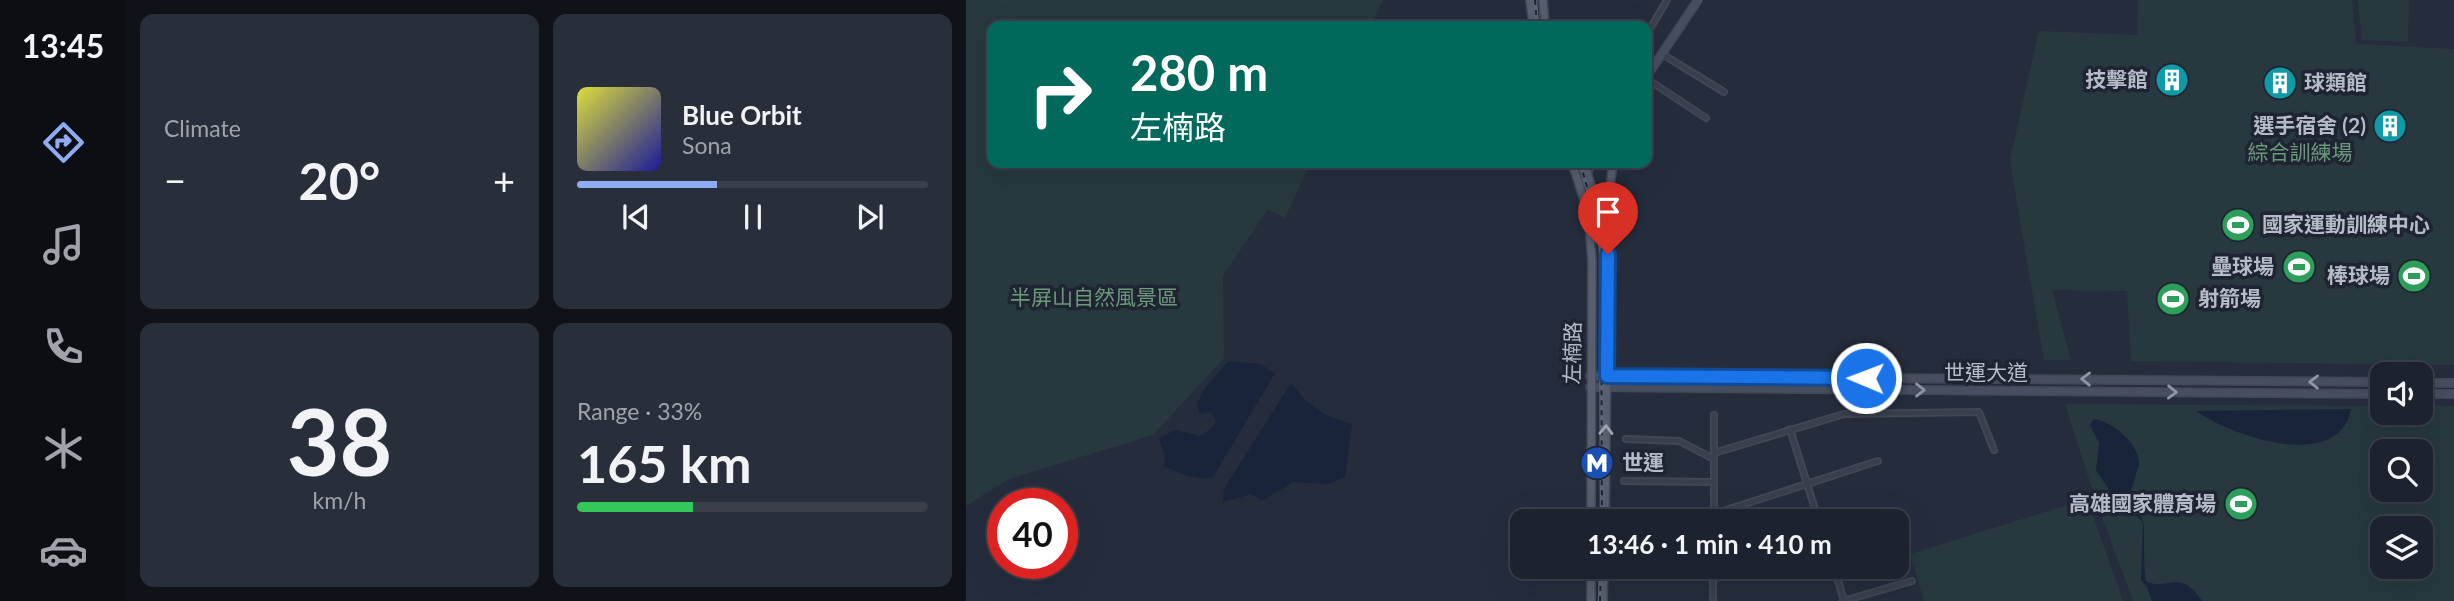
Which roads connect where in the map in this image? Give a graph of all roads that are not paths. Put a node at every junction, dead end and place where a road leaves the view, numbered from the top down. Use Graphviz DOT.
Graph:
graph roads {
  1 [pos="1530,0"];
  2 [pos="1543,0"];
  3 [pos="1667,0"];
  4 [pos="1699,0"];
  5 [pos="1532,21"];
  6 [pos="1545,21"];
  7 [pos="1652,26"];
  8 [pos="1662,54"];
  9 [pos="1652,69"];
  10 [pos="1652,80"];
  11 [pos="1724,92"];
  12 [pos="1706,118"];
  13 [pos="1574,168"];
  14 [pos="1586,168"];
  15 [pos="1589,168"];
  16 [pos="1612,168"];
  17 [pos="1587,171"];
  18 [pos="1580,187"];
  19 [pos="1605,229"];
  20 [pos="1590,376"];
  21 [pos="1607,376"];
  22 [pos="2370,382"];
  23 [pos="2433,383"];
  24 [pos="2454,383"];
  25 [pos="1590,387"];
  26 [pos="1607,387"];
  27 [pos="2370,394"];
  28 [pos="2433,394"];
  29 [pos="2454,394"];
  30 [pos="1714,415"];
  31 [pos="1790,429"];
  32 [pos="1626,439"];
  33 [pos="1994,450"];
  34 [pos="1714,456"];
  35 [pos="1878,461"];
  36 [pos="1624,481"];
  37 [pos="1714,482"];
  38 [pos="1808,486"];
  39 [pos="1591,509"];
  40 [pos="1605,509"];
  41 [pos="1714,509"];
  42 [pos="1731,509"];
  43 [pos="1815,509"];
  44 [pos="1591,579"];
  45 [pos="1604,579"];
  46 [pos="1713,579"];
  47 [pos="1838,579"];
  48 [pos="1912,581"];
  49 [pos="1591,601"];
  50 [pos="1603,601"];
  51 [pos="1713,601"];
  52 [pos="1844,601"];
  1 -- 5 [label="main road"];
  2 -- 6 [label="main road"];
  3 -- 7 [label="street"];
  4 -- 8 [label="street"];
  8 -- 9 [label="street"];
  8 -- 11 [label="street"];
  10 -- 12 [label="street"];
  13 -- 18 [label="main road, 左楠路"];
  14 -- 17 [label="main road"];
  15 -- 17 [label="street"];
  16 -- 19 [label="main road"];
  17 -- 18 [label="street"];
  17 -- 19 [label="main road"];
  18 -- 20 [label="main road, 左楠路"];
  19 -- 21 [label="main road, 左楠路"];
  20 -- 21 [label="street, 世運大道"];
  20 -- 25 [label="main road, 左楠路"];
  22 -- 21 [label="street, 世運大道, one-way"];
  21 -- 26 [label="main road, 左楠路"];
  23 -- 24 [label="street"];
  25 -- 26 [label="street, 世運大道"];
  25 -- 39 [label="main road, 左楠路"];
  26 -- 27 [label="street, 世運大道, one-way"];
  40 -- 26 [label="main road, 左楠路, one-way"];
  28 -- 29 [label="street"];
  30 -- 34 [label="street"];
  31 -- 33 [label="street"];
  31 -- 34 [label="street"];
  31 -- 38 [label="street"];
  32 -- 34 [label="street"];
  34 -- 37 [label="street"];
  35 -- 38 [label="street"];
  36 -- 37 [label="street"];
  37 -- 41 [label="street"];
  38 -- 42 [label="street"];
  38 -- 43 [label="street"];
  44 -- 49 [label="main road"];
  45 -- 50 [label="main road"];
  46 -- 51 [label="street"];
  47 -- 52 [label="street"];
  48 -- 52 [label="street"];
}
